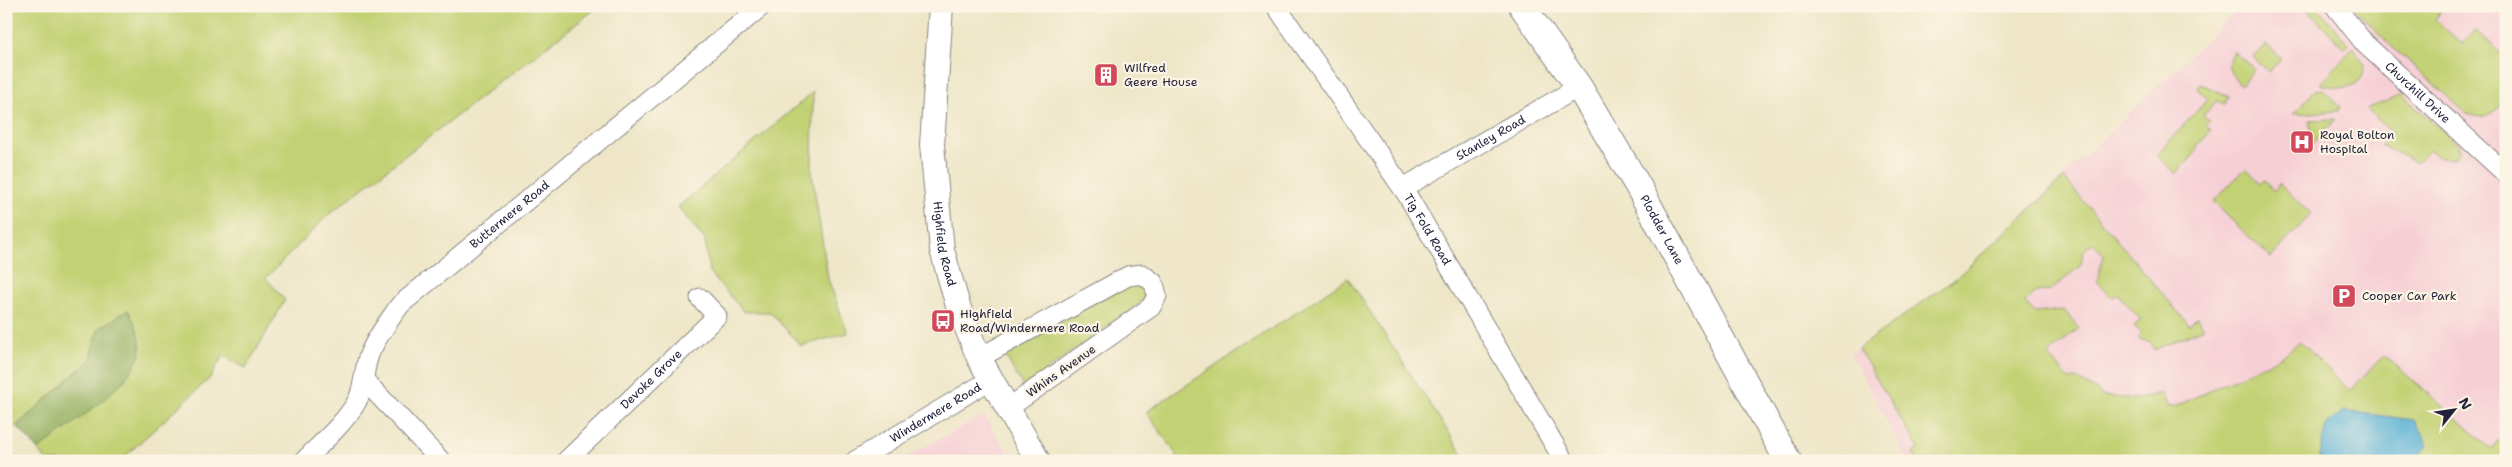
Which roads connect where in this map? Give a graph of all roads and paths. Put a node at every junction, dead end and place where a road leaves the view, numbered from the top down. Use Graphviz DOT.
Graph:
graph roads {
  1 [pos="762,6"];
  2 [pos="941,6"];
  3 [pos="1276,6"];
  4 [pos="1522,6"];
  5 [pos="2334,6"];
  6 [pos="1579,88"];
  7 [pos="2506,174"];
  8 [pos="1403,188"];
  9 [pos="700,298"];
  10 [pos="979,358"];
  11 [pos="990,380"];
  12 [pos="365,382"];
  13 [pos="1007,409"];
  14 [pos="304,461"];
  15 [pos="441,461"];
  16 [pos="566,461"];
  17 [pos="855,461"];
  18 [pos="1038,461"];
  19 [pos="1564,461"];
  20 [pos="1788,461"];
  1 -- 12 [label="street, Buttermere Road"];
  2 -- 10 [label="street, Highfield Road"];
  3 -- 8 [label="street, Tig Fold Road"];
  4 -- 6 [label="main road, Plodder Lane"];
  5 -- 7 [label="street, Churchill Drive"];
  6 -- 8 [label="street, Stanley Road"];
  6 -- 20 [label="main road, Plodder Lane"];
  8 -- 19 [label="street, Tig Fold Road"];
  9 -- 16 [label="street, Devoke Grove"];
  10 -- 11 [label="street, Highfield Road"];
  10 -- 13 [label="street, Whins Avenue"];
  11 -- 13 [label="street, Highfield Road"];
  11 -- 17 [label="street, Windermere Road"];
  12 -- 14 [label="street, Buttermere Road"];
  12 -- 15 [label="street"];
  13 -- 18 [label="street, Highfield Road"];
}
